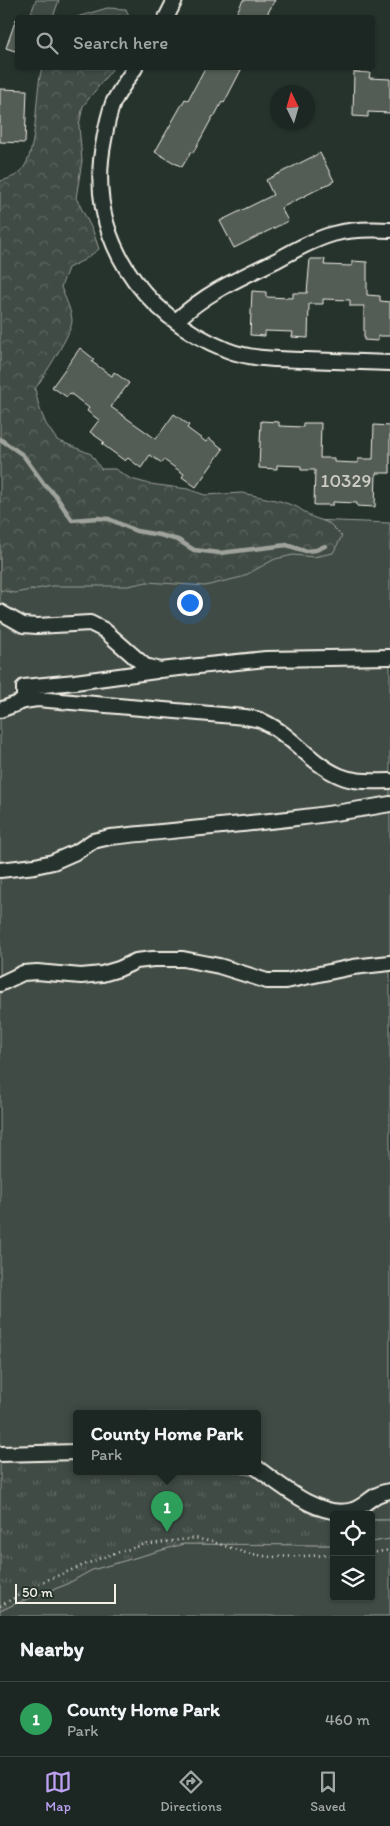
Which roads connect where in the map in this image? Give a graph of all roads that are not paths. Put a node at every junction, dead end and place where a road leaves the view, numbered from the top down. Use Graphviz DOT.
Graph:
graph roads {
  1 [pos="175,0"];
  2 [pos="168,15"];
  3 [pos="134,70"];
  4 [pos="390,230"];
  5 [pos="176,322"];
  6 [pos="390,363"];
  7 [pos="0,612"];
  8 [pos="390,657"];
  9 [pos="160,670"];
  10 [pos="24,701"];
  11 [pos="0,710"];
  12 [pos="390,782"];
  13 [pos="390,804"];
  14 [pos="0,870"];
  15 [pos="390,963"];
  16 [pos="0,984"];
  17 [pos="73,1452"];
  18 [pos="0,1454"];
  19 [pos="261,1471"];
  20 [pos="390,1491"];
  1 -- 2 [label="street"];
  3 -- 5 [label="street"];
  4 -- 5 [label="street"];
  5 -- 6 [label="street"];
  7 -- 9 [label="street"];
  8 -- 9 [label="street"];
  9 -- 10 [label="street"];
  10 -- 11 [label="street"];
  10 -- 12 [label="street"];
  13 -- 14 [label="street"];
  15 -- 16 [label="street"];
  17 -- 18 [label="street"];
  19 -- 20 [label="street"];
}
